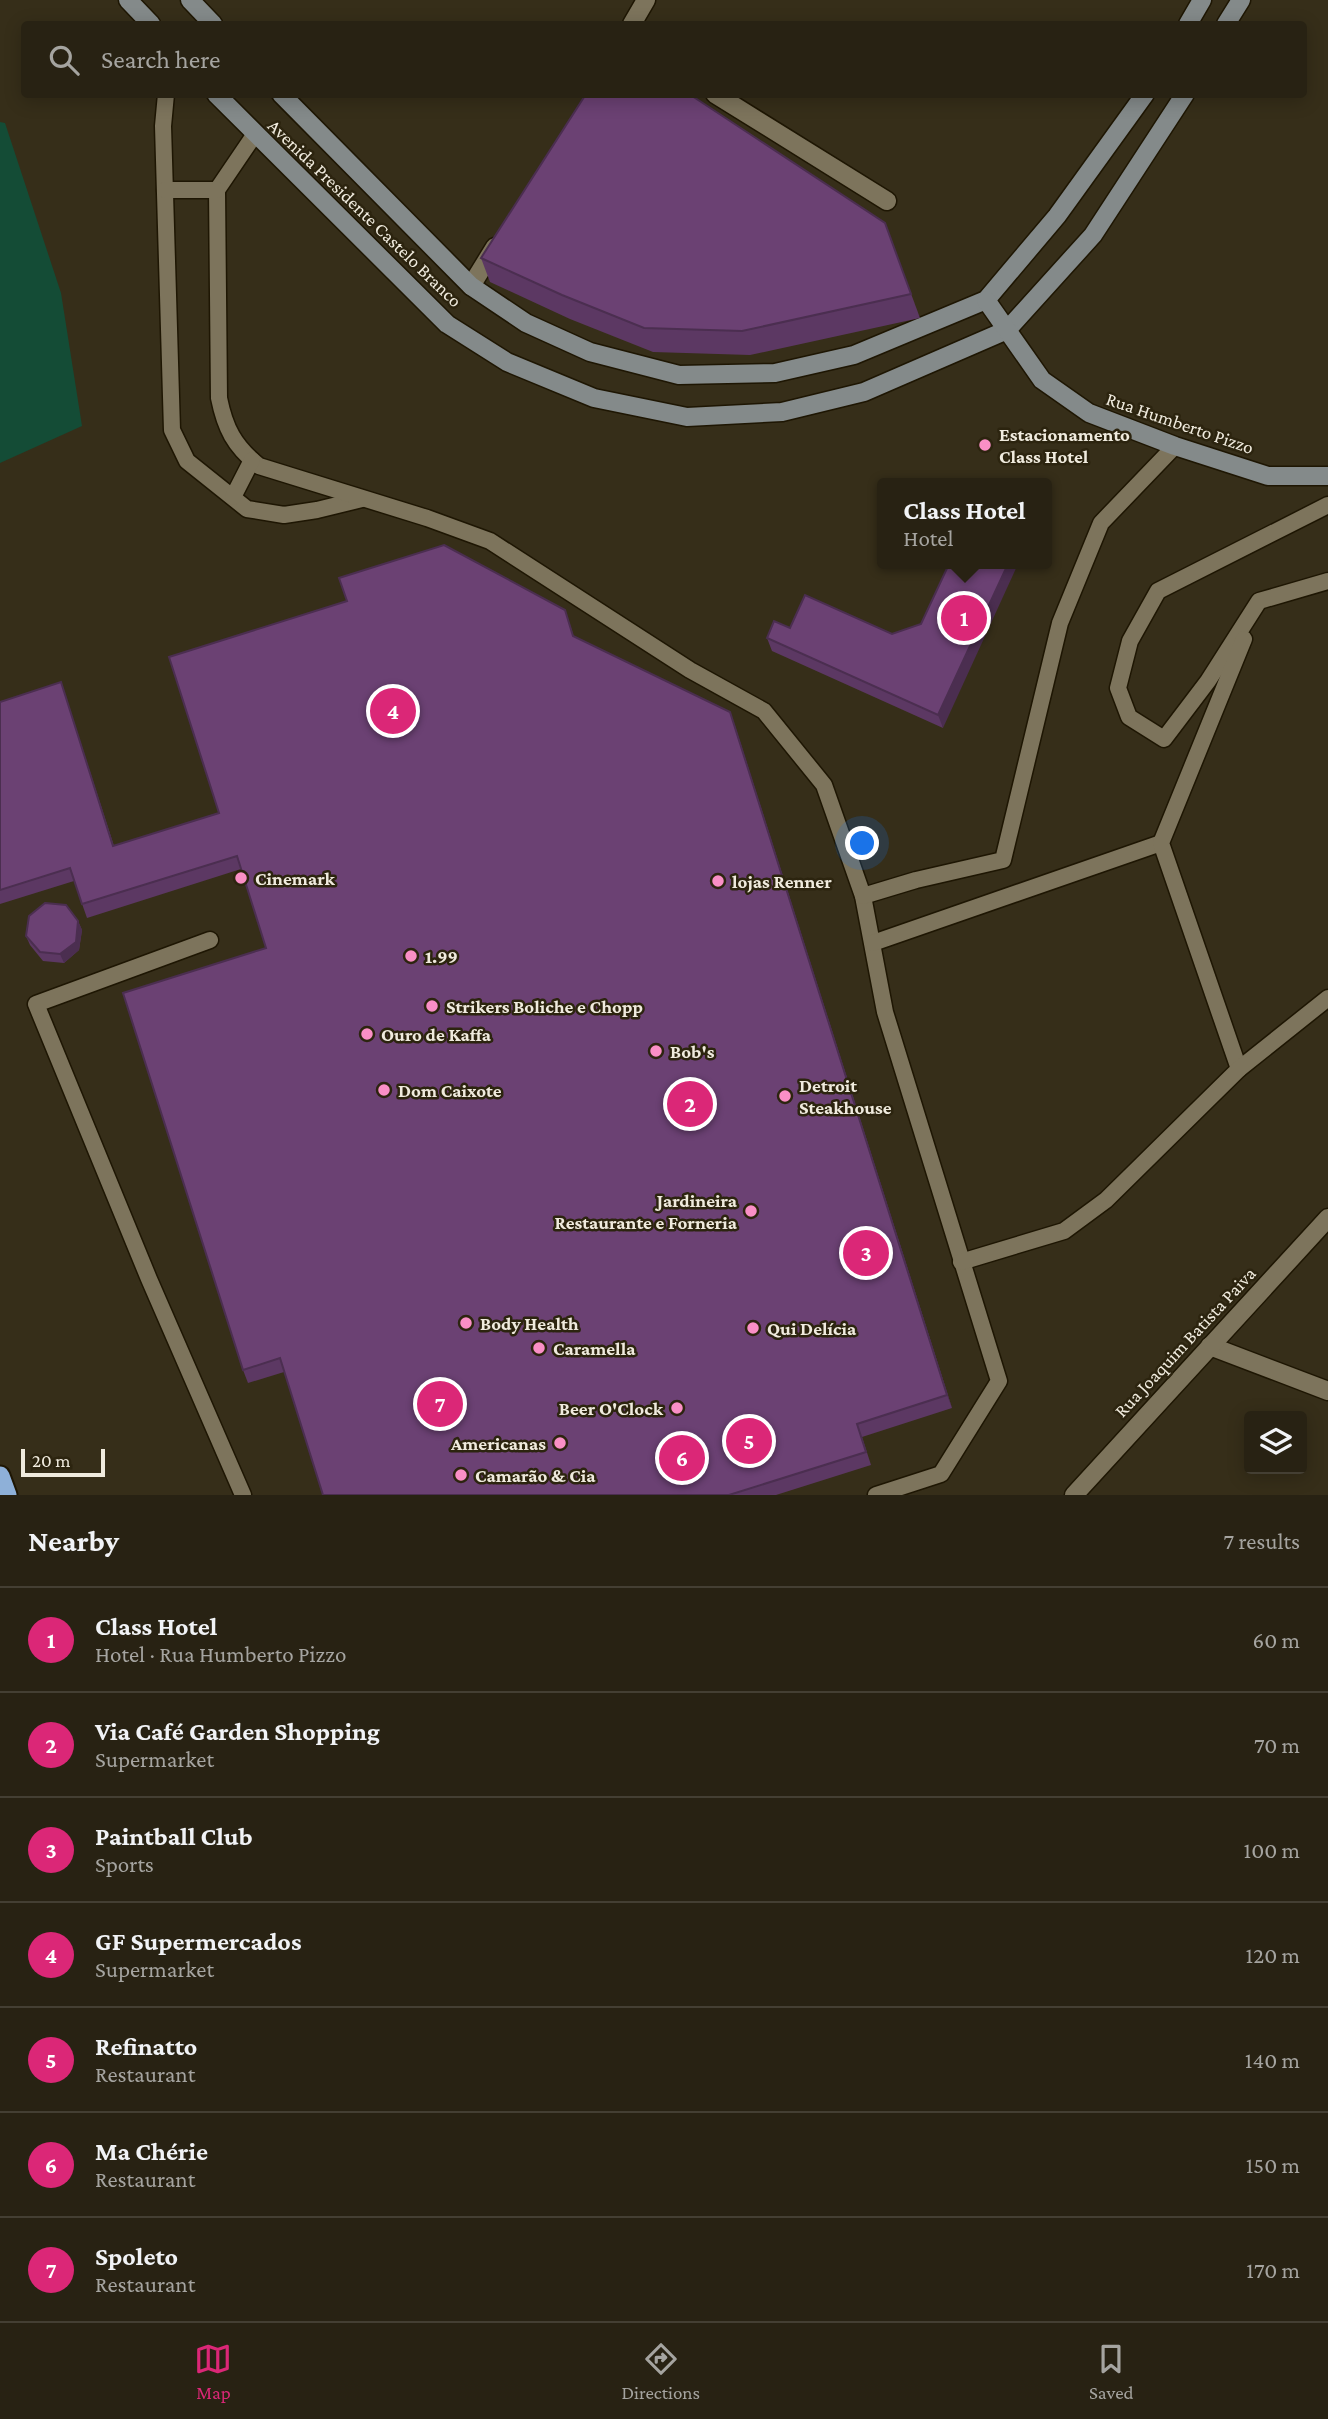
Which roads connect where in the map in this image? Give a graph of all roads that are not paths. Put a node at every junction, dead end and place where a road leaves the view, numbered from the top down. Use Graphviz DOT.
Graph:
graph roads {
  1 [pos="128,0"];
  2 [pos="190,0"];
  3 [pos="646,0"];
  4 [pos="1202,0"];
  5 [pos="1241,0"];
  6 [pos="148,21"];
  7 [pos="210,21"];
  8 [pos="634,21"];
  9 [pos="1190,21"];
  10 [pos="1228,21"];
  11 [pos="166,98"];
  12 [pos="220,98"];
  13 [pos="285,98"];
  14 [pos="721,98"];
  15 [pos="1142,98"];
  16 [pos="1182,98"];
  17 [pos="255,134"];
  18 [pos="165,190"];
  19 [pos="217,190"];
  20 [pos="887,201"];
  21 [pos="506,230"];
  22 [pos="471,286"];
  23 [pos="986,300"];
  24 [pos="1007,330"];
  25 [pos="1175,446"];
  26 [pos="252,460"];
  27 [pos="1328,477"];
  28 [pos="233,497"];
  29 [pos="364,499"];
  30 [pos="1328,505"];
  31 [pos="1328,581"];
  32 [pos="1259,601"];
  33 [pos="1161,843"];
  34 [pos="863,897"];
  35 [pos="210,940"];
  36 [pos="873,943"];
  37 [pos="1328,998"];
  38 [pos="1239,1069"];
  39 [pos="1328,1218"];
  40 [pos="961,1262"];
  41 [pos="1210,1346"];
  42 [pos="1328,1391"];
  43 [pos="243,1495"];
  44 [pos="876,1495"];
  45 [pos="1074,1495"];
  1 -- 6 [label="main road"];
  2 -- 7 [label="main road"];
  3 -- 8 [label="street"];
  4 -- 9 [label="main road"];
  5 -- 10 [label="main road"];
  11 -- 18 [label="lane"];
  12 -- 17 [label="main road, Avenida Presidente Castelo Branco"];
  13 -- 22 [label="main road, Avenida Presidente Castelo Branco"];
  14 -- 20 [label="street"];
  15 -- 23 [label="main road, Avenida Presidente Castelo Branco"];
  16 -- 24 [label="main road, Avenida Presidente Castelo Branco"];
  17 -- 19 [label="lane"];
  17 -- 24 [label="main road, Avenida Presidente Castelo Branco"];
  18 -- 19 [label="lane"];
  18 -- 28 [label="lane"];
  19 -- 26 [label="lane"];
  21 -- 22 [label="street"];
  22 -- 23 [label="main road, Avenida Presidente Castelo Branco"];
  23 -- 24 [label="main road, Rua Humberto Pizzo"];
  24 -- 25 [label="main road, Rua Humberto Pizzo"];
  25 -- 27 [label="main road, Rua Humberto Pizzo"];
  25 -- 34 [label="lane"];
  26 -- 28 [label="lane"];
  26 -- 29 [label="lane"];
  28 -- 29 [label="lane"];
  29 -- 34 [label="lane"];
  30 -- 32 [label="lane"];
  31 -- 32 [label="lane"];
  32 -- 33 [label="lane"];
  33 -- 36 [label="lane"];
  33 -- 38 [label="lane"];
  34 -- 36 [label="lane"];
  35 -- 43 [label="lane"];
  36 -- 40 [label="lane"];
  37 -- 38 [label="lane"];
  38 -- 40 [label="lane"];
  39 -- 41 [label="street, Rua Joaquim Batista Paiva"];
  40 -- 44 [label="lane"];
  41 -- 42 [label="street"];
  41 -- 45 [label="street, Rua Joaquim Batista Paiva"];
}
